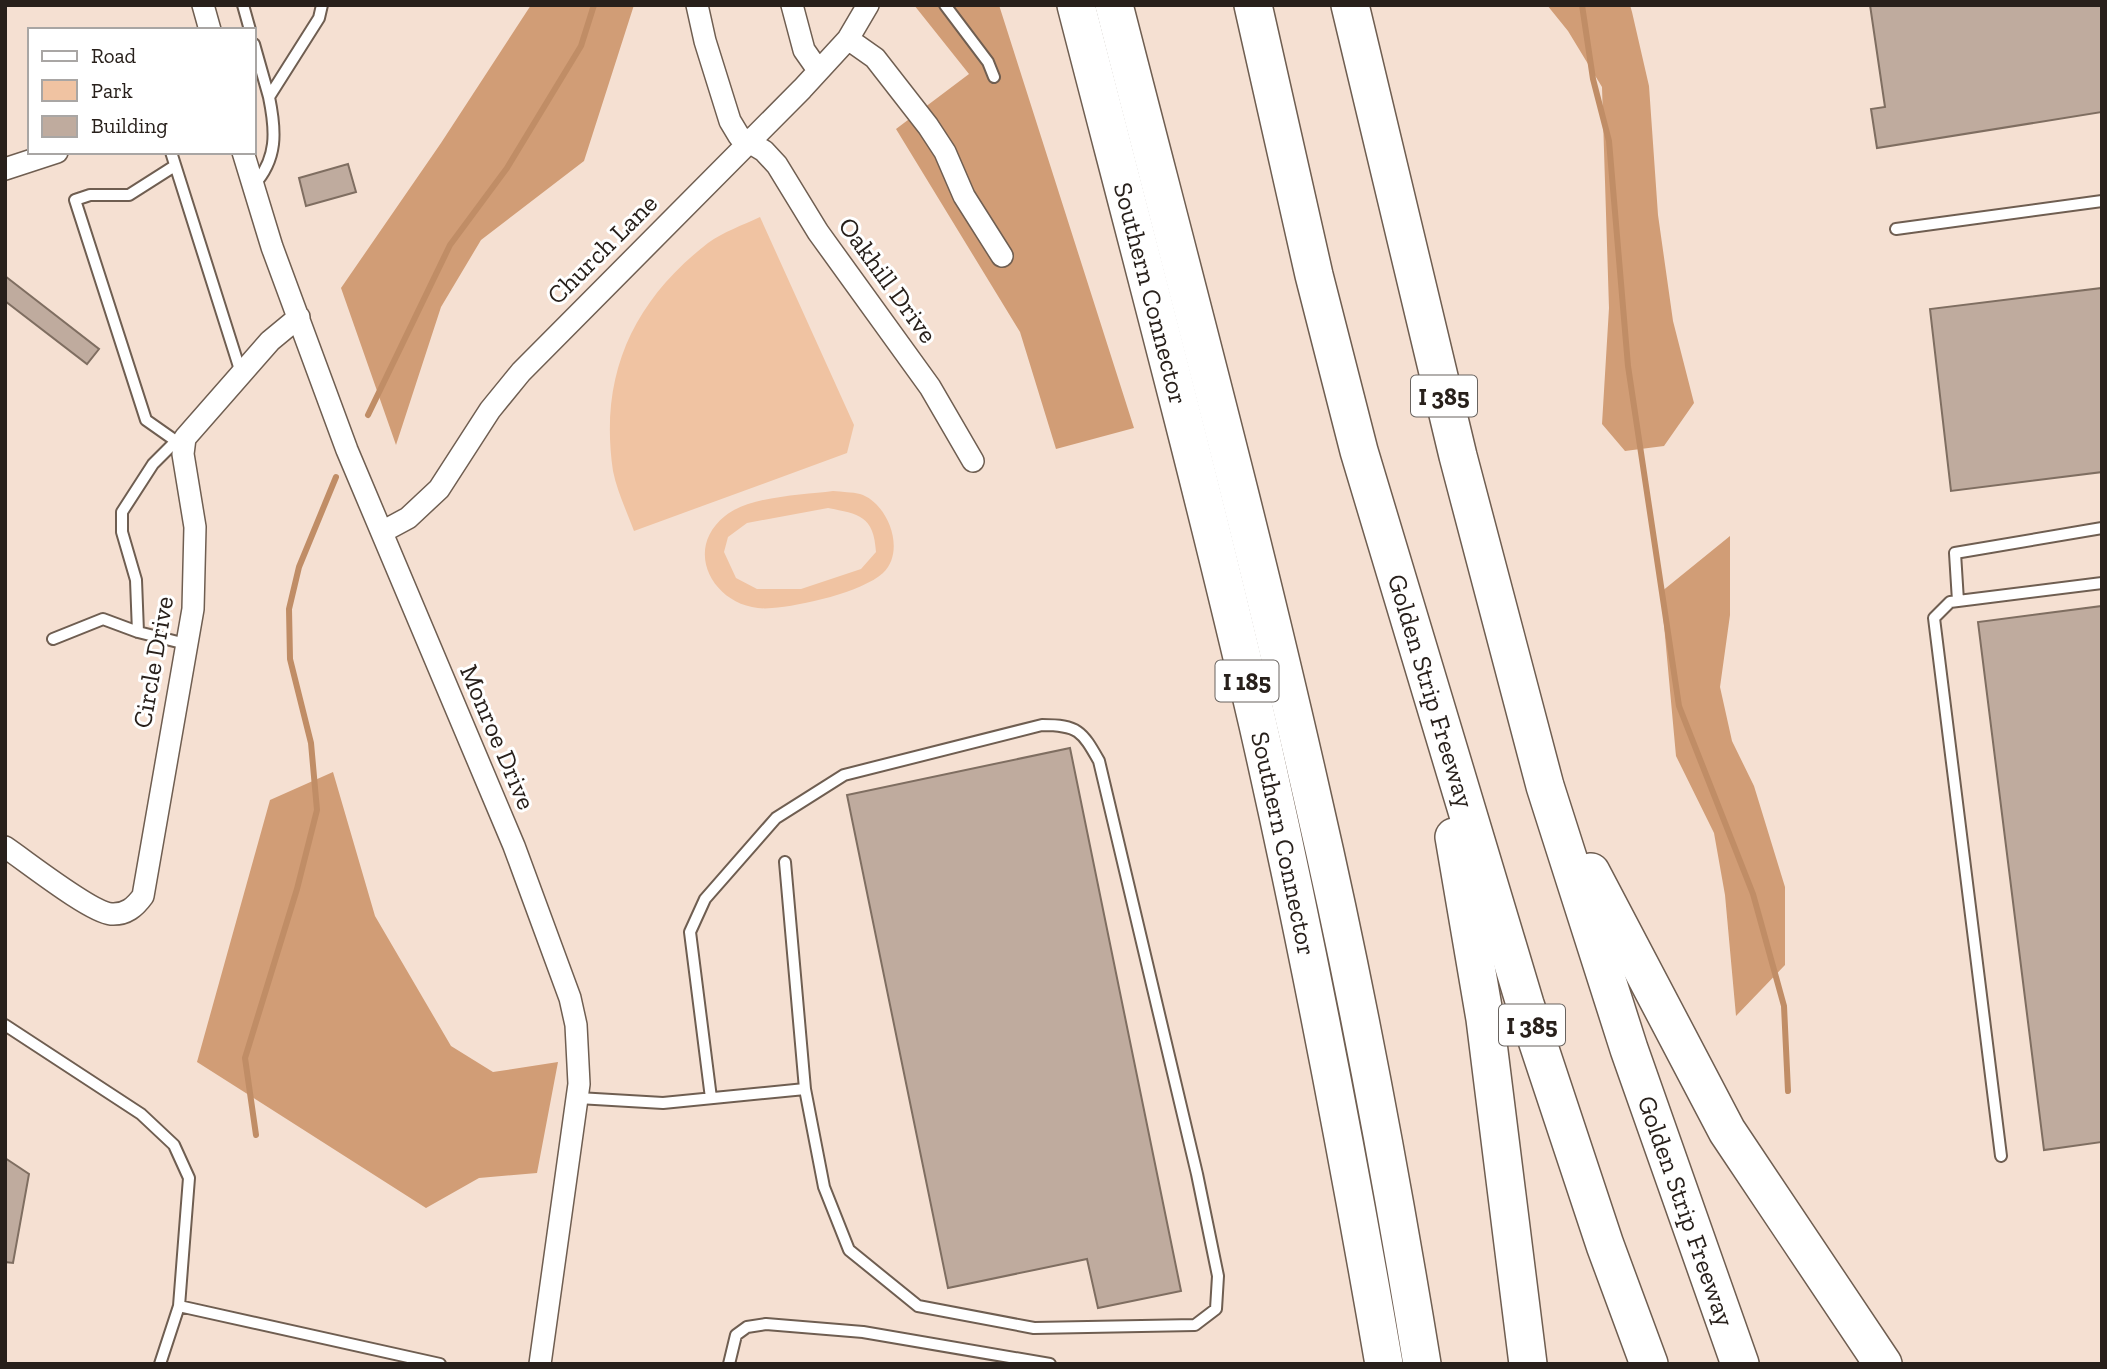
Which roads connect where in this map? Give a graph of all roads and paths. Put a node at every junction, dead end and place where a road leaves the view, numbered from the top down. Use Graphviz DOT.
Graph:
graph roads {
  1 [pos="203,5"];
  2 [pos="243,5"];
  3 [pos="322,5"];
  4 [pos="697,5"];
  5 [pos="792,5"];
  6 [pos="945,5"];
  7 [pos="1076,5"];
  8 [pos="1114,5"];
  9 [pos="1253,5"];
  10 [pos="1350,5"];
  11 [pos="868,6"];
  12 [pos="209,28"];
  13 [pos="249,28"];
  14 [pos="848,39"];
  15 [pos="256,51"];
  16 [pos="818,70"];
  17 [pos="994,77"];
  18 [pos="269,97"];
  19 [pos="746,143"];
  20 [pos="51,154"];
  21 [pos="171,154"];
  22 [pos="244,154"];
  23 [pos="173,167"];
  24 [pos="5,169"];
  25 [pos="253,186"];
  26 [pos="2102,201"];
  27 [pos="1896,229"];
  28 [pos="1002,256"];
  29 [pos="299,317"];
  30 [pos="241,373"];
  31 [pos="179,444"];
  32 [pos="973,461"];
  33 [pos="2102,528"];
  34 [pos="382,532"];
  35 [pos="2102,583"];
  36 [pos="1958,601"];
  37 [pos="138,632"];
  38 [pos="52,639"];
  39 [pos="186,644"];
  40 [pos="1428,681"];
  41 [pos="1545,786"];
  42 [pos="5,846"];
  43 [pos="785,862"];
  44 [pos="5,1025"];
  45 [pos="805,1089"];
  46 [pos="578,1098"];
  47 [pos="712,1098"];
  48 [pos="2001,1156"];
  49 [pos="179,1306"];
  50 [pos="160,1364"];
  51 [pos="440,1364"];
  52 [pos="540,1364"];
  53 [pos="729,1364"];
  54 [pos="1050,1364"];
  55 [pos="1384,1364"];
  56 [pos="1422,1364"];
  57 [pos="1528,1364"];
  58 [pos="1649,1364"];
  59 [pos="1740,1364"];
  60 [pos="1883,1364"];
  1 -- 12 [label="street"];
  2 -- 13 [label="lane"];
  3 -- 18 [label="lane"];
  4 -- 19 [label="street"];
  5 -- 16 [label="street"];
  6 -- 17 [label="lane"];
  7 -- 55 [label="highway, Southern Connector / I 185"];
  8 -- 56 [label="highway, Southern Connector / I 185"];
  9 -- 40 [label="highway, Golden Strip Freeway / I 385"];
  10 -- 41 [label="highway, Golden Strip Freeway / I 385"];
  11 -- 14 [label="street, Church Lane"];
  14 -- 16 [label="street, Church Lane"];
  14 -- 28 [label="street"];
  15 -- 18 [label="lane"];
  16 -- 19 [label="street, Church Lane"];
  18 -- 25 [label="lane"];
  19 -- 32 [label="street, Oakhill Drive"];
  19 -- 34 [label="street, Church Lane"];
  20 -- 24 [label="street"];
  21 -- 23 [label="lane"];
  22 -- 25 [label="street, Monroe Drive"];
  23 -- 30 [label="lane"];
  23 -- 31 [label="lane"];
  25 -- 29 [label="street, Monroe Drive"];
  26 -- 27 [label="lane"];
  29 -- 30 [label="street"];
  29 -- 34 [label="street, Monroe Drive"];
  30 -- 31 [label="street"];
  31 -- 37 [label="lane"];
  31 -- 39 [label="street, Circle Drive"];
  33 -- 36 [label="lane"];
  34 -- 46 [label="street, Monroe Drive"];
  35 -- 36 [label="lane"];
  36 -- 48 [label="lane"];
  37 -- 38 [label="lane"];
  37 -- 39 [label="lane"];
  39 -- 42 [label="street, Circle Drive"];
  40 -- 57 [label="highway"];
  40 -- 58 [label="highway, Golden Strip Freeway / I 385"];
  41 -- 59 [label="highway, Golden Strip Freeway / I 385"];
  41 -- 60 [label="highway"];
  43 -- 45 [label="lane"];
  44 -- 49 [label="lane"];
  45 -- 47 [label="lane"];
  45 -- 47 [label="lane"];
  46 -- 47 [label="lane"];
  46 -- 52 [label="street, Monroe Drive"];
  49 -- 50 [label="lane"];
  49 -- 51 [label="lane"];
  53 -- 54 [label="lane"];
}
